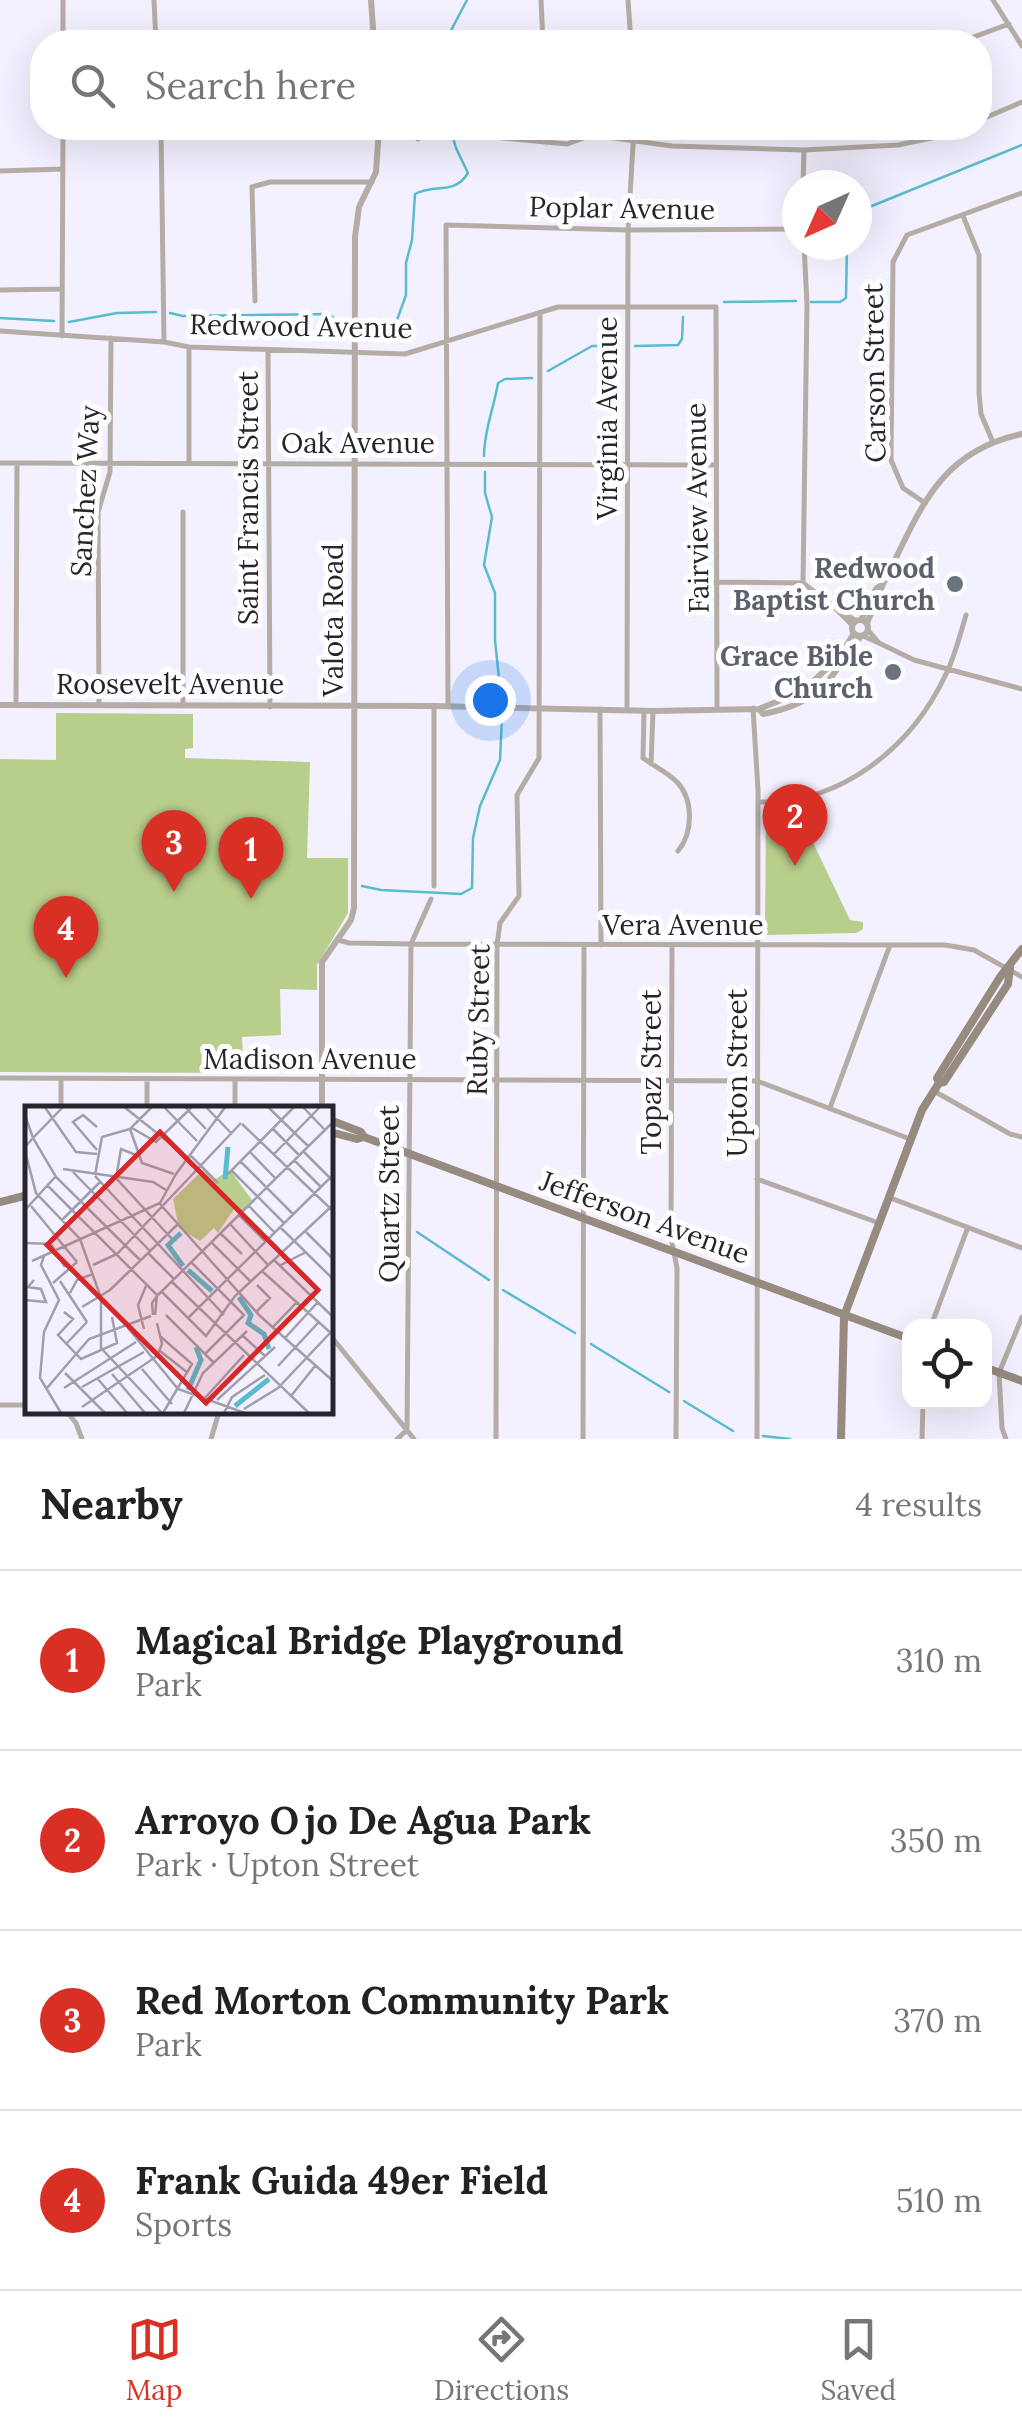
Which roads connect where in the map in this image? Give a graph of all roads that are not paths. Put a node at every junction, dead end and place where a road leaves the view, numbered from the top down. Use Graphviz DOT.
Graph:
graph roads {
  1 [pos="63,0"];
  2 [pos="154,0"];
  3 [pos="371,0"];
  4 [pos="541,0"];
  5 [pos="628,0"];
  6 [pos="993,0"];
  7 [pos="1009,24"];
  8 [pos="63,30"];
  9 [pos="155,30"];
  10 [pos="372,30"];
  11 [pos="542,30"];
  12 [pos="630,30"];
  13 [pos="992,30"];
  14 [pos="1022,46"];
  15 [pos="1022,102"];
  16 [pos="992,115"];
  17 [pos="63,140"];
  18 [pos="161,140"];
  19 [pos="379,140"];
  20 [pos="517,140"];
  21 [pos="546,140"];
  22 [pos="579,140"];
  23 [pos="634,140"];
  24 [pos="922,140"];
  25 [pos="546,144"];
  26 [pos="804,150"];
  27 [pos="63,169"];
  28 [pos="803,170"];
  29 [pos="0,171"];
  30 [pos="372,182"];
  31 [pos="1022,193"];
  32 [pos="963,216"];
  33 [pos="782,229"];
  34 [pos="628,230"];
  35 [pos="805,260"];
  36 [pos="62,288"];
  37 [pos="0,290"];
  38 [pos="255,301"];
  39 [pos="716,306"];
  40 [pos="628,307"];
  41 [pos="540,313"];
  42 [pos="0,331"];
  43 [pos="62,336"];
  44 [pos="110,338"];
  45 [pos="164,342"];
  46 [pos="449,342"];
  47 [pos="188,346"];
  48 [pos="268,350"];
  49 [pos="356,352"];
  50 [pos="1022,434"];
  51 [pos="992,440"];
  52 [pos="110,462"];
  53 [pos="189,462"];
  54 [pos="0,463"];
  55 [pos="16,463"];
  56 [pos="270,464"];
  57 [pos="356,464"];
  58 [pos="448,464"];
  59 [pos="540,464"];
  60 [pos="715,465"];
  61 [pos="627,466"];
  62 [pos="925,503"];
  63 [pos="183,512"];
  64 [pos="716,582"];
  65 [pos="804,583"];
  66 [pos="966,615"];
  67 [pos="860,628"];
  68 [pos="949,670"];
  69 [pos="1022,690"];
  70 [pos="0,705"];
  71 [pos="16,705"];
  72 [pos="99,705"];
  73 [pos="183,705"];
  74 [pos="434,706"];
  75 [pos="270,707"];
  76 [pos="355,707"];
  77 [pos="448,707"];
  78 [pos="717,708"];
  79 [pos="756,708"];
  80 [pos="540,709"];
  81 [pos="600,709"];
  82 [pos="627,709"];
  83 [pos="644,711"];
  84 [pos="654,711"];
  85 [pos="651,764"];
  86 [pos="758,802"];
  87 [pos="678,851"];
  88 [pos="434,886"];
  89 [pos="431,899"];
  90 [pos="338,940"];
  91 [pos="411,944"];
  92 [pos="497,945"];
  93 [pos="584,945"];
  94 [pos="601,945"];
  95 [pos="672,945"];
  96 [pos="758,945"];
  97 [pos="890,945"];
  98 [pos="1022,949"];
  99 [pos="1010,968"];
  100 [pos="1022,976"];
  101 [pos="0,1078"];
  102 [pos="497,1078"];
  103 [pos="60,1079"];
  104 [pos="147,1079"];
  105 [pos="235,1079"];
  106 [pos="322,1080"];
  107 [pos="410,1080"];
  108 [pos="584,1080"];
  109 [pos="671,1080"];
  110 [pos="757,1081"];
  111 [pos="936,1087"];
  112 [pos="61,1106"];
  113 [pos="148,1106"];
  114 [pos="235,1106"];
  115 [pos="322,1106"];
  116 [pos="830,1108"];
  117 [pos="332,1121"];
  118 [pos="332,1133"];
  119 [pos="364,1136"];
  120 [pos="1022,1137"];
  121 [pos="910,1138"];
  122 [pos="410,1154"];
  123 [pos="757,1179"];
  124 [pos="497,1186"];
  125 [pos="25,1196"];
  126 [pos="888,1197"];
  127 [pos="0,1202"];
  128 [pos="584,1218"];
  129 [pos="878,1224"];
  130 [pos="968,1227"];
  131 [pos="1022,1248"];
  132 [pos="674,1252"];
  133 [pos="756,1283"];
  134 [pos="844,1316"];
  135 [pos="1022,1317"];
  136 [pos="934,1319"];
  137 [pos="902,1336"];
  138 [pos="332,1337"];
  139 [pos="992,1370"];
  140 [pos="999,1373"];
  141 [pos="1022,1381"];
  142 [pos="25,1404"];
  143 [pos="0,1405"];
  144 [pos="922,1409"];
  145 [pos="69,1414"];
  146 [pos="217,1414"];
  147 [pos="407,1430"];
  148 [pos="82,1439"];
  149 [pos="211,1439"];
  150 [pos="396,1439"];
  151 [pos="414,1439"];
  152 [pos="496,1439"];
  153 [pos="583,1439"];
  154 [pos="676,1439"];
  155 [pos="757,1439"];
  156 [pos="841,1439"];
  157 [pos="922,1439"];
  158 [pos="1006,1439"];
  1 -- 8 [label="street"];
  2 -- 9 [label="street"];
  3 -- 10 [label="street"];
  4 -- 11 [label="street"];
  5 -- 12 [label="street"];
  6 -- 7 [label="street"];
  7 -- 13 [label="street"];
  7 -- 14 [label="street"];
  15 -- 16 [label="street"];
  17 -- 27 [label="street"];
  18 -- 45 [label="street"];
  19 -- 30 [label="street, Valota Road"];
  20 -- 25 [label="street"];
  21 -- 25 [label="street"];
  22 -- 25 [label="street"];
  23 -- 26 [label="street"];
  23 -- 34 [label="street, Virginia Avenue"];
  24 -- 26 [label="street"];
  26 -- 28 [label="street"];
  27 -- 29 [label="street"];
  27 -- 36 [label="street"];
  30 -- 38 [label="street"];
  30 -- 49 [label="street, Valota Road"];
  31 -- 32 [label="street, Carson Street"];
  32 -- 51 [label="street"];
  32 -- 62 [label="street, Carson Street"];
  33 -- 34 [label="street, Poplar Avenue"];
  34 -- 40 [label="street, Virginia Avenue"];
  34 -- 46 [label="street, Poplar Avenue"];
  35 -- 65 [label="street"];
  36 -- 37 [label="street"];
  36 -- 43 [label="street"];
  39 -- 40 [label="street, Redwood Avenue"];
  39 -- 60 [label="street, Fairview Avenue"];
  40 -- 41 [label="street, Redwood Avenue"];
  40 -- 61 [label="street, Virginia Avenue"];
  41 -- 46 [label="street, Redwood Avenue"];
  41 -- 59 [label="street, Ruby Street"];
  42 -- 43 [label="street, Redwood Avenue"];
  43 -- 44 [label="street, Redwood Avenue"];
  44 -- 45 [label="street, Redwood Avenue"];
  44 -- 52 [label="street, Sanchez Way"];
  45 -- 47 [label="street, Redwood Avenue"];
  46 -- 49 [label="street, Redwood Avenue"];
  46 -- 58 [label="street"];
  47 -- 48 [label="street, Redwood Avenue"];
  47 -- 53 [label="street"];
  48 -- 49 [label="street, Redwood Avenue"];
  48 -- 56 [label="street, Saint Francis Street"];
  49 -- 57 [label="street, Valota Road"];
  50 -- 51 [label="street, Roosevelt Avenue"];
  51 -- 62 [label="street, Roosevelt Avenue"];
  52 -- 53 [label="street, Oak Avenue"];
  52 -- 55 [label="street, Oak Avenue"];
  52 -- 72 [label="street, Sanchez Way"];
  53 -- 56 [label="street, Oak Avenue"];
  54 -- 55 [label="street, Oak Avenue"];
  55 -- 71 [label="street"];
  56 -- 57 [label="street, Oak Avenue"];
  56 -- 75 [label="street, Saint Francis Street"];
  57 -- 58 [label="street, Oak Avenue"];
  57 -- 76 [label="street, Valota Road"];
  58 -- 59 [label="street, Oak Avenue"];
  58 -- 77 [label="street"];
  59 -- 61 [label="street, Oak Avenue"];
  59 -- 80 [label="street, Ruby Street"];
  60 -- 61 [label="street, Oak Avenue"];
  60 -- 64 [label="street, Fairview Avenue"];
  61 -- 82 [label="street, Virginia Avenue"];
  62 -- 67 [label="street, Roosevelt Avenue"];
  63 -- 73 [label="street"];
  64 -- 65 [label="street"];
  64 -- 78 [label="street, Fairview Avenue"];
  65 -- 67 [label="street"];
  66 -- 68 [label="street"];
  67 -- 68 [label="street"];
  67 -- 79 [label="street, Roosevelt Avenue"];
  68 -- 69 [label="street"];
  68 -- 86 [label="street"];
  70 -- 71 [label="street, Roosevelt Avenue"];
  71 -- 72 [label="street, Roosevelt Avenue"];
  72 -- 73 [label="street, Roosevelt Avenue"];
  73 -- 75 [label="street, Roosevelt Avenue"];
  74 -- 76 [label="street, Roosevelt Avenue"];
  74 -- 77 [label="street, Roosevelt Avenue"];
  74 -- 88 [label="street"];
  75 -- 76 [label="street, Roosevelt Avenue"];
  76 -- 90 [label="street, Valota Road"];
  77 -- 80 [label="street, Roosevelt Avenue"];
  78 -- 79 [label="street, Roosevelt Avenue"];
  78 -- 84 [label="street, Roosevelt Avenue"];
  79 -- 86 [label="street, Upton Street"];
  80 -- 81 [label="street, Roosevelt Avenue"];
  80 -- 92 [label="street, Ruby Street"];
  81 -- 82 [label="street, Roosevelt Avenue"];
  81 -- 94 [label="street"];
  82 -- 83 [label="street, Roosevelt Avenue"];
  83 -- 84 [label="street, Roosevelt Avenue"];
  83 -- 85 [label="street"];
  84 -- 85 [label="street"];
  85 -- 87 [label="street"];
  86 -- 96 [label="street, Upton Street"];
  89 -- 91 [label="street"];
  90 -- 91 [label="street, Vera Avenue"];
  90 -- 106 [label="street, Valota Road"];
  91 -- 92 [label="street, Vera Avenue"];
  91 -- 107 [label="street, Quartz Street"];
  92 -- 93 [label="street, Vera Avenue"];
  92 -- 102 [label="street, Ruby Street"];
  93 -- 94 [label="street, Vera Avenue"];
  93 -- 108 [label="street"];
  94 -- 95 [label="street, Vera Avenue"];
  95 -- 96 [label="street, Vera Avenue"];
  95 -- 109 [label="street, Topaz Street"];
  96 -- 97 [label="street, Vera Avenue"];
  96 -- 110 [label="street, Upton Street"];
  97 -- 99 [label="street, Vera Avenue"];
  97 -- 116 [label="street"];
  98 -- 99 [label="main road"];
  99 -- 100 [label="street, Vera Avenue"];
  99 -- 111 [label="main road"];
  101 -- 103 [label="street, Madison Avenue"];
  102 -- 107 [label="street, Madison Avenue"];
  102 -- 108 [label="street, Madison Avenue"];
  102 -- 124 [label="street, Ruby Street"];
  103 -- 104 [label="street, Madison Avenue"];
  103 -- 112 [label="street"];
  104 -- 105 [label="street, Madison Avenue"];
  104 -- 113 [label="street"];
  105 -- 106 [label="street, Madison Avenue"];
  105 -- 114 [label="street"];
  106 -- 107 [label="street, Madison Avenue"];
  106 -- 115 [label="street, Valota Road"];
  107 -- 122 [label="street, Quartz Street"];
  108 -- 109 [label="street, Madison Avenue"];
  108 -- 128 [label="street"];
  109 -- 110 [label="street, Madison Avenue"];
  109 -- 132 [label="street, Topaz Street"];
  110 -- 116 [label="street, Madison Avenue"];
  110 -- 123 [label="street, Upton Street"];
  111 -- 120 [label="street"];
  111 -- 121 [label="main road"];
  116 -- 121 [label="street, Madison Avenue"];
  117 -- 119 [label="main road, Jefferson Avenue"];
  118 -- 119 [label="main road, Jefferson Avenue"];
  119 -- 122 [label="main road, Jefferson Avenue"];
  121 -- 126 [label="main road"];
  122 -- 124 [label="main road, Jefferson Avenue"];
  122 -- 147 [label="street, Quartz Street"];
  123 -- 129 [label="street"];
  123 -- 133 [label="street, Upton Street"];
  124 -- 128 [label="main road, Jefferson Avenue"];
  124 -- 152 [label="street, Ruby Street"];
  125 -- 127 [label="main road"];
  126 -- 129 [label="main road"];
  126 -- 130 [label="street"];
  128 -- 132 [label="main road, Jefferson Avenue"];
  128 -- 153 [label="street"];
  129 -- 134 [label="main road"];
  130 -- 131 [label="street"];
  130 -- 136 [label="street"];
  132 -- 133 [label="main road, Jefferson Avenue"];
  132 -- 154 [label="street, Topaz Street"];
  133 -- 134 [label="main road, Jefferson Avenue"];
  133 -- 155 [label="street, Upton Street"];
  134 -- 137 [label="main road, Jefferson Avenue"];
  134 -- 156 [label="main road"];
  135 -- 140 [label="street"];
  138 -- 147 [label="street"];
  139 -- 140 [label="main road"];
  140 -- 141 [label="main road"];
  140 -- 158 [label="street"];
  142 -- 143 [label="street"];
  144 -- 157 [label="street"];
  145 -- 148 [label="street"];
  146 -- 149 [label="street"];
  147 -- 150 [label="street"];
  147 -- 151 [label="street"];
}
